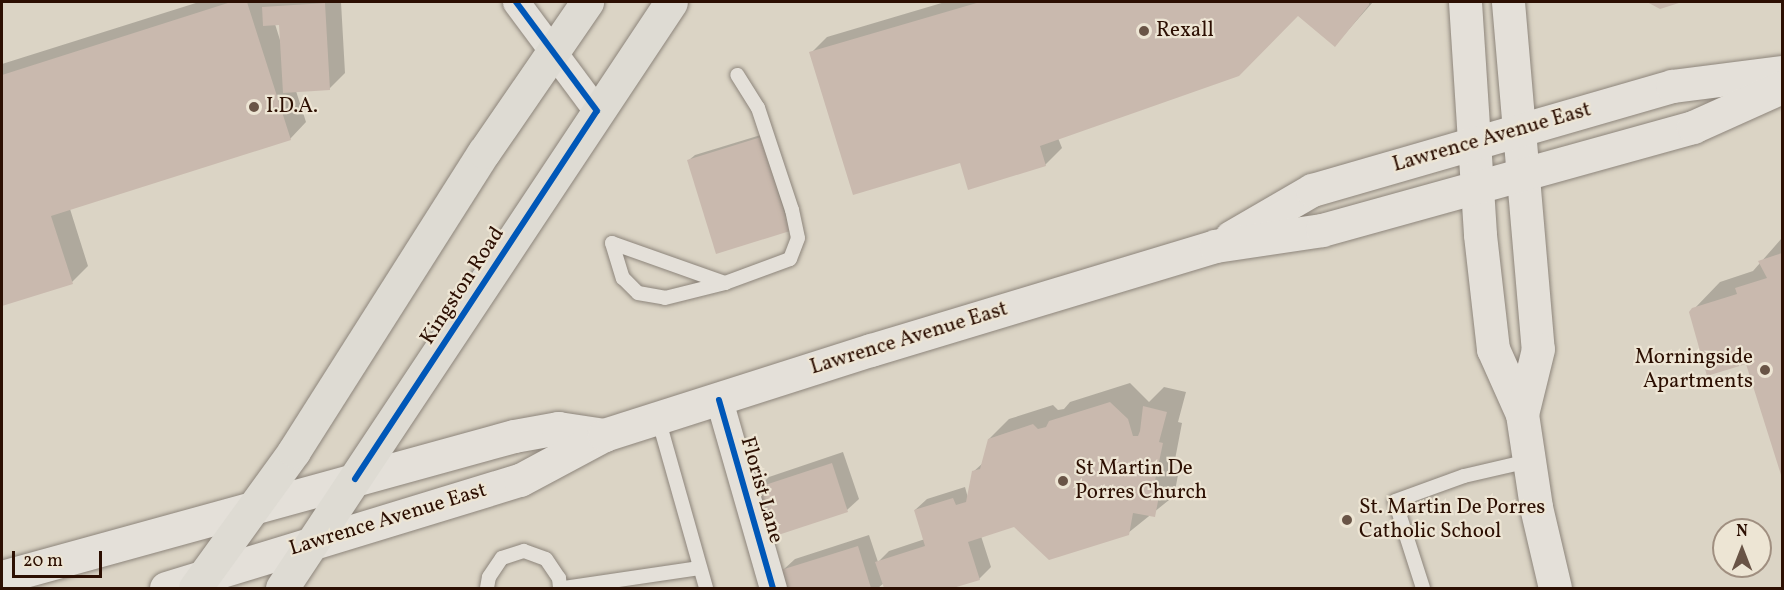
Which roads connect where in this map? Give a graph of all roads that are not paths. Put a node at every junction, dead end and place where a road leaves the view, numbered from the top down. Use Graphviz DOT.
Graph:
graph roads {
  1 [pos="516,2"];
  2 [pos="587,2"];
  3 [pos="671,2"];
  4 [pos="1465,2"];
  5 [pos="1508,2"];
  6 [pos="553,52"];
  7 [pos="1782,72"];
  8 [pos="737,75"];
  9 [pos="1782,87"];
  10 [pos="597,111"];
  11 [pos="1521,129"];
  12 [pos="1477,142"];
  13 [pos="1523,174"];
  14 [pos="1480,186"];
  15 [pos="1215,246"];
  16 [pos="725,283"];
  17 [pos="719,400"];
  18 [pos="1522,414"];
  19 [pos="658,418"];
  20 [pos="603,435"];
  21 [pos="1528,461"];
  22 [pos="355,479"];
  23 [pos="254,506"];
  24 [pos="311,544"];
  25 [pos="700,568"];
  26 [pos="2,577"];
  27 [pos="200,582"];
  28 [pos="166,588"];
  29 [pos="282,588"];
  30 [pos="487,588"];
  31 [pos="562,588"];
  32 [pos="706,588"];
  33 [pos="773,588"];
  34 [pos="1423,588"];
  35 [pos="1555,588"];
  1 -- 6 [label="street"];
  2 -- 6 [label="main road"];
  3 -- 10 [label="main road, Kingston Road"];
  4 -- 12 [label="main road"];
  5 -- 11 [label="main road"];
  6 -- 10 [label="street"];
  6 -- 23 [label="main road"];
  7 -- 11 [label="main road, Lawrence Avenue East"];
  8 -- 16 [label="lane"];
  9 -- 13 [label="main road, Lawrence Avenue East"];
  10 -- 22 [label="main road, Kingston Road"];
  11 -- 12 [label="main road, Lawrence Avenue East"];
  11 -- 13 [label="main road"];
  12 -- 14 [label="main road"];
  12 -- 15 [label="main road, Lawrence Avenue East"];
  13 -- 14 [label="main road, Lawrence Avenue East"];
  13 -- 18 [label="main road"];
  14 -- 15 [label="main road, Lawrence Avenue East"];
  14 -- 18 [label="main road"];
  15 -- 17 [label="main road, Lawrence Avenue East"];
  16 -- 16 [label="lane"];
  17 -- 19 [label="main road, Lawrence Avenue East"];
  17 -- 33 [label="street, Florist Lane"];
  18 -- 21 [label="main road"];
  19 -- 20 [label="main road, Lawrence Avenue East"];
  19 -- 25 [label="lane"];
  20 -- 22 [label="main road, Lawrence Avenue East"];
  20 -- 24 [label="main road, Lawrence Avenue East"];
  21 -- 34 [label="lane"];
  21 -- 35 [label="main road"];
  22 -- 23 [label="main road, Lawrence Avenue East"];
  22 -- 24 [label="main road, Kingston Road"];
  23 -- 26 [label="main road, Lawrence Avenue East"];
  23 -- 27 [label="main road"];
  24 -- 27 [label="main road, Lawrence Avenue East"];
  24 -- 29 [label="main road, Kingston Road"];
  25 -- 31 [label="lane"];
  25 -- 32 [label="lane"];
  27 -- 28 [label="main road, Lawrence Avenue East"];
  30 -- 31 [label="lane"];
}
